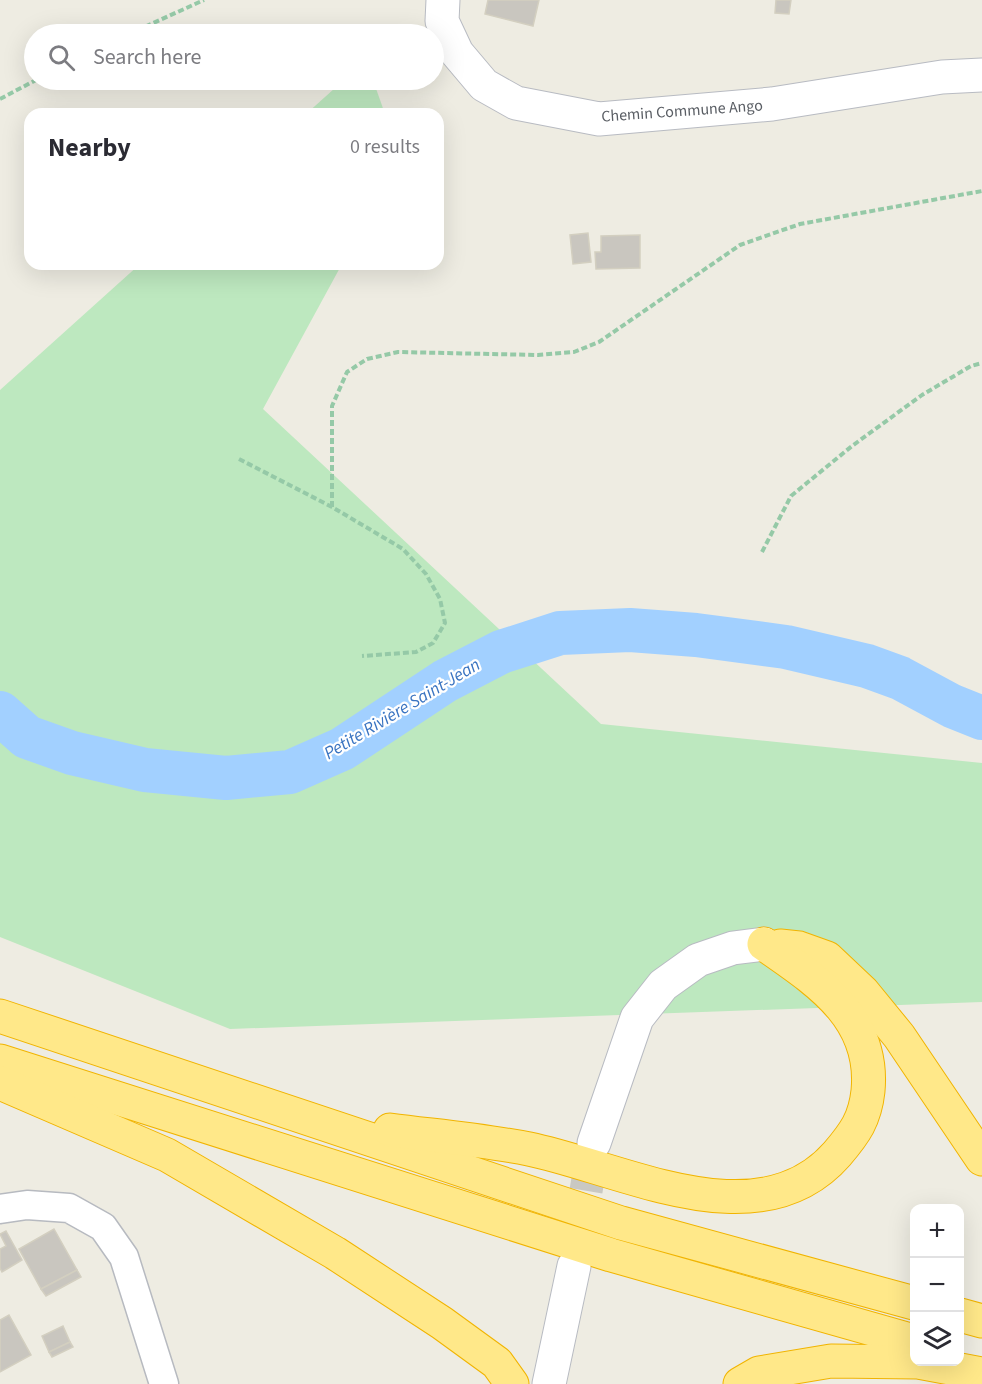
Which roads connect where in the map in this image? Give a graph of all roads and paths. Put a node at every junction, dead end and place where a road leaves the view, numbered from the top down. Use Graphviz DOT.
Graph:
graph roads {
  1 [pos="204,0"];
  2 [pos="443,0"];
  3 [pos="151,24"];
  4 [pos="443,24"];
  5 [pos="444,25"];
  6 [pos="982,75"];
  7 [pos="24,86"];
  8 [pos="0,99"];
  9 [pos="982,190"];
  10 [pos="982,363"];
  11 [pos="239,459"];
  12 [pos="332,507"];
  13 [pos="762,552"];
  14 [pos="362,656"];
  15 [pos="764,944"];
  16 [pos="0,1016"];
  17 [pos="0,1061"];
  18 [pos="0,1083"];
  19 [pos="314,1120"];
  20 [pos="594,1143"];
  21 [pos="982,1160"];
  22 [pos="0,1209"];
  23 [pos="574,1266"];
  24 [pos="910,1302"];
  25 [pos="964,1316"];
  26 [pos="982,1322"];
  27 [pos="910,1340"];
  28 [pos="964,1355"];
  29 [pos="982,1360"];
  30 [pos="982,1374"];
  31 [pos="551,1381"];
  32 [pos="164,1384"];
  33 [pos="512,1384"];
  34 [pos="740,1384"];
  1 -- 3 [label="path"];
  2 -- 4 [label="street, Chemin Commune Ango"];
  5 -- 6 [label="street, Chemin Commune Ango"];
  7 -- 8 [label="path"];
  9 -- 12 [label="path"];
  10 -- 13 [label="path"];
  11 -- 12 [label="path"];
  12 -- 14 [label="path"];
  15 -- 19 [label="highway"];
  15 -- 20 [label="street"];
  15 -- 21 [label="highway"];
  16 -- 19 [label="highway"];
  17 -- 27 [label="highway"];
  18 -- 33 [label="highway"];
  19 -- 24 [label="highway"];
  22 -- 32 [label="street"];
  23 -- 31 [label="street"];
  25 -- 26 [label="highway"];
  28 -- 29 [label="highway"];
  30 -- 34 [label="highway"];
}
